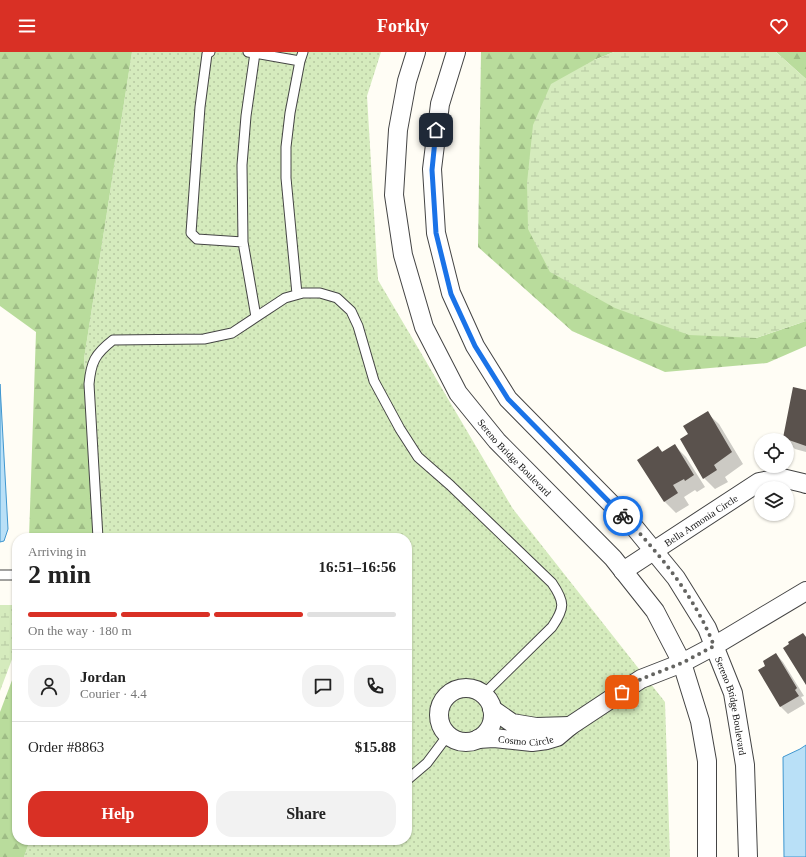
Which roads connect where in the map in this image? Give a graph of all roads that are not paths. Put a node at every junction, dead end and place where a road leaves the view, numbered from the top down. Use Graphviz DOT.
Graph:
graph roads {
  1 [pos="210,52"];
  2 [pos="416,52"];
  3 [pos="456,52"];
  4 [pos="252,53"];
  5 [pos="302,56"];
  6 [pos="243,242"];
  7 [pos="297,294"];
  8 [pos="256,317"];
  9 [pos="806,484"];
  10 [pos="98,533"];
  11 [pos="653,550"];
  12 [pos="623,571"];
  13 [pos="0,575"];
  14 [pos="12,575"];
  15 [pos="806,591"];
  16 [pos="714,646"];
  17 [pos="682,663"];
  18 [pos="488,702"];
  19 [pos="570,726"];
  20 [pos="448,735"];
  21 [pos="478,739"];
  22 [pos="412,776"];
  23 [pos="708,857"];
  24 [pos="748,857"];
  1 -- 6 [label="lane"];
  2 -- 12 [label="street, Sereno Bridge Boulevard"];
  3 -- 11 [label="street, Sereno Bridge Boulevard"];
  4 -- 5 [label="lane"];
  4 -- 6 [label="lane"];
  5 -- 7 [label="lane"];
  6 -- 8 [label="lane"];
  7 -- 8 [label="lane"];
  7 -- 18 [label="lane"];
  8 -- 10 [label="lane"];
  9 -- 11 [label="street, Bella Armonia Circle"];
  11 -- 12 [label="street, Bella Armonia Circle"];
  11 -- 16 [label="street, Sereno Bridge Boulevard"];
  12 -- 17 [label="street, Sereno Bridge Boulevard"];
  13 -- 14 [label="lane"];
  15 -- 16 [label="street"];
  16 -- 17 [label="street"];
  16 -- 24 [label="street, Sereno Bridge Boulevard"];
  17 -- 19 [label="street, Cosmo Circle"];
  17 -- 23 [label="street, Sereno Bridge Boulevard"];
  18 -- 19 [label="street, Cosmo Circle"];
  18 -- 20 [label="street, Cosmo Circle"];
  18 -- 21 [label="street, Cosmo Circle"];
  19 -- 21 [label="street, Cosmo Circle"];
  20 -- 21 [label="street, Cosmo Circle"];
  20 -- 22 [label="lane"];
}
